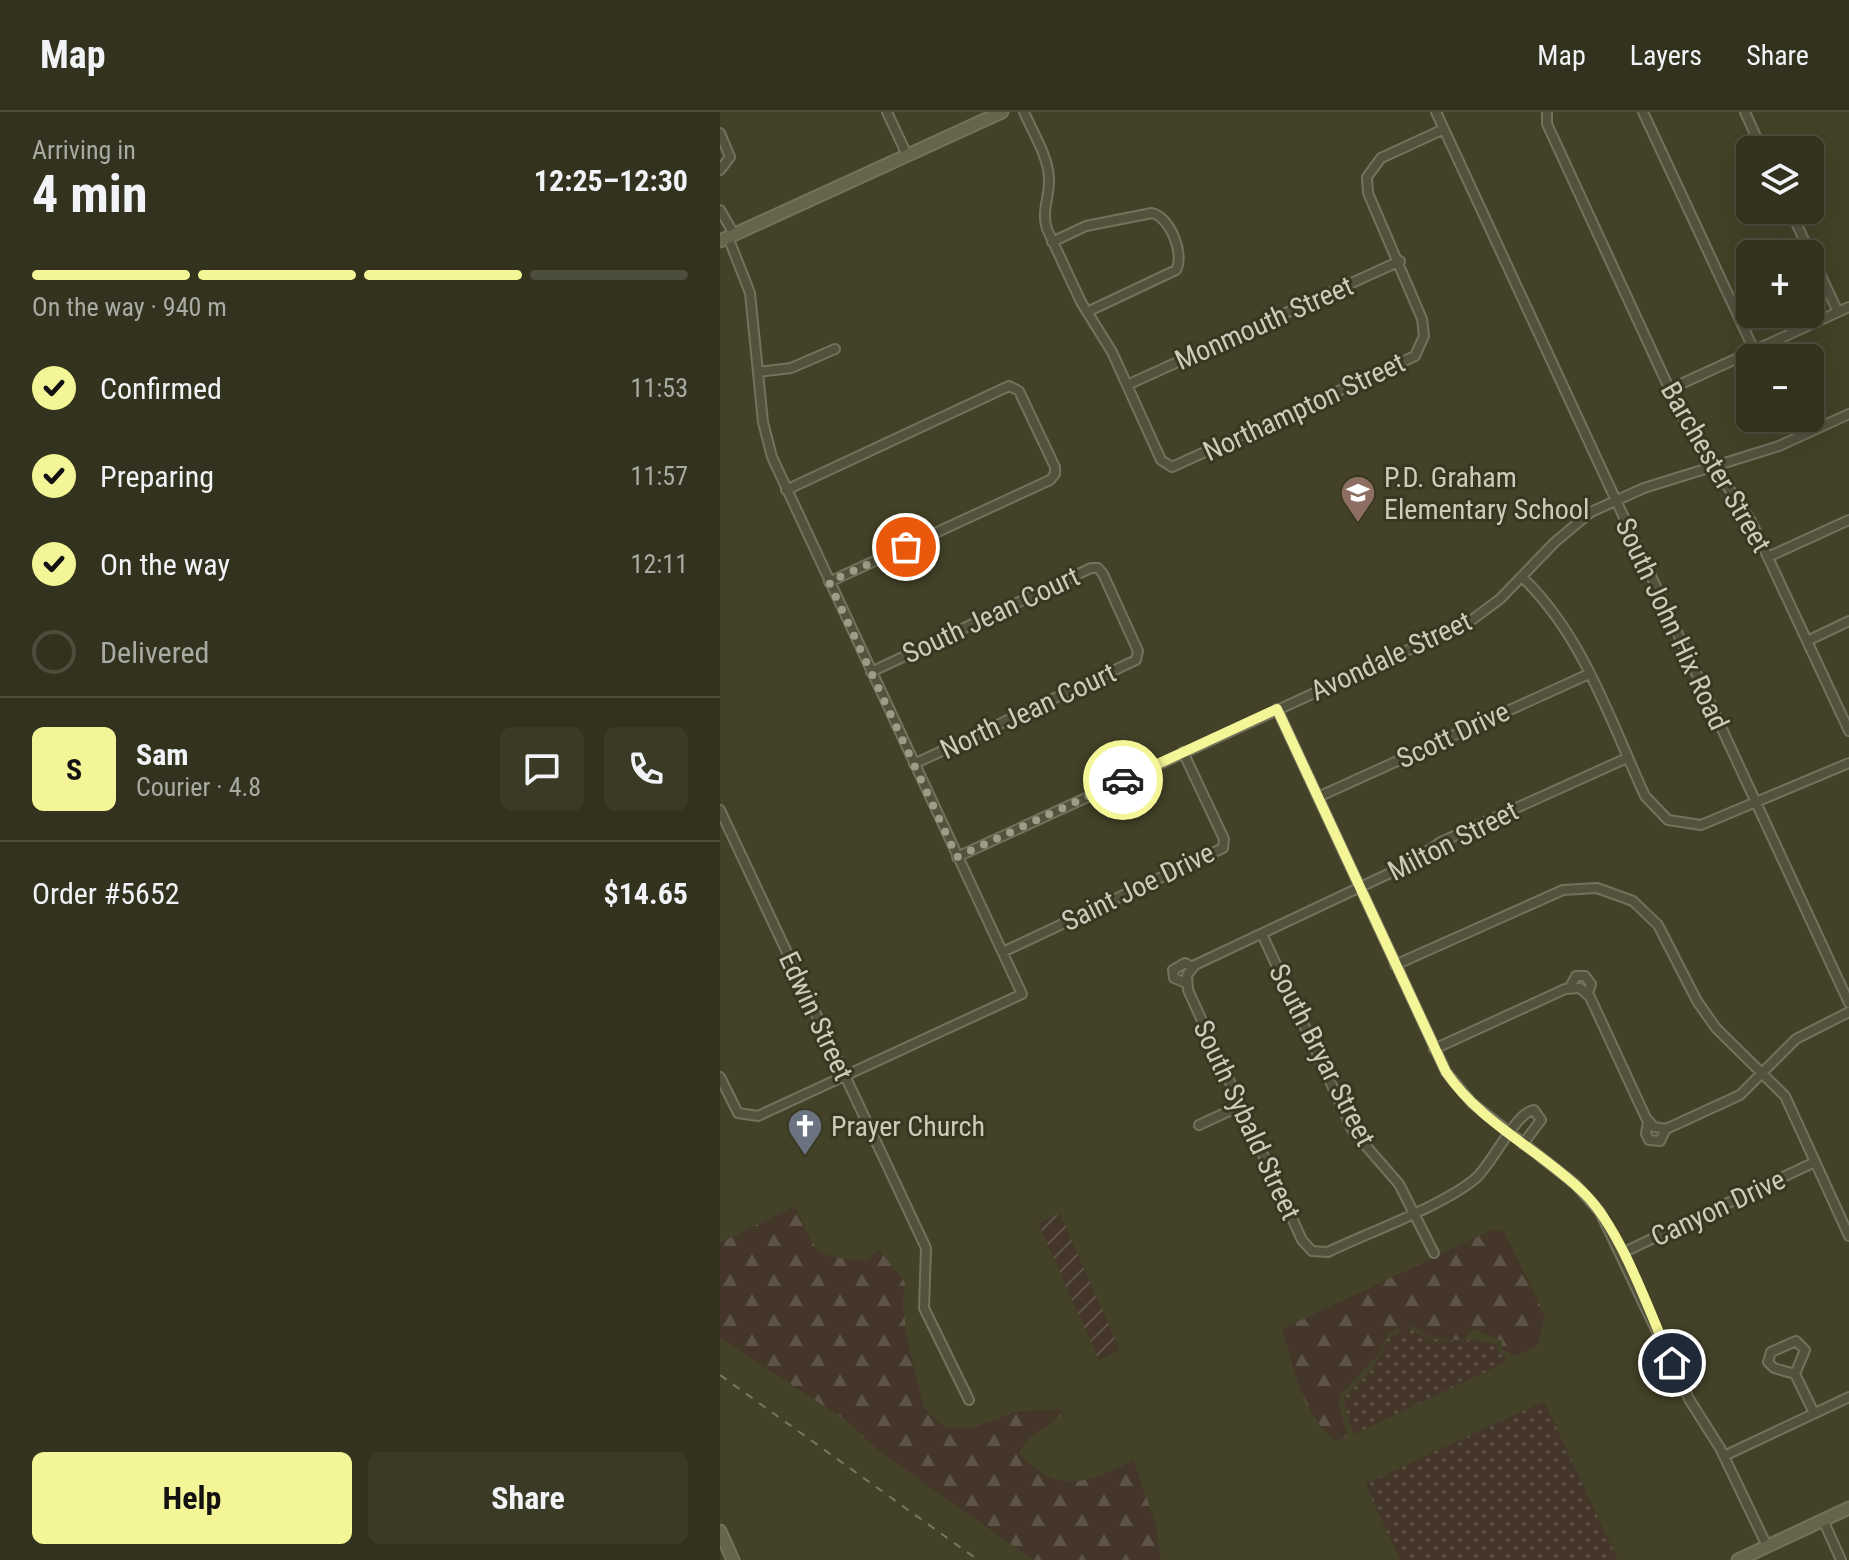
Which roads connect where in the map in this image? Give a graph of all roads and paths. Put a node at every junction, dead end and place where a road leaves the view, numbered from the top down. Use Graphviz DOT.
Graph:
graph roads {
  1 [pos="887,112"];
  2 [pos="1002,112"];
  3 [pos="1024,112"];
  4 [pos="1436,112"];
  5 [pos="1643,112"];
  6 [pos="1745,112"];
  7 [pos="1546,113"];
  8 [pos="1444,129"];
  9 [pos="720,133"];
  10 [pos="1756,136"];
  11 [pos="907,155"];
  12 [pos="720,170"];
  13 [pos="720,210"];
  14 [pos="1797,224"];
  15 [pos="725,237"];
  16 [pos="1052,242"];
  17 [pos="1400,261"];
  18 [pos="1849,307"];
  19 [pos="1087,312"];
  20 [pos="1838,312"];
  21 [pos="1751,344"];
  22 [pos="1767,344"];
  23 [pos="835,349"];
  24 [pos="1736,358"];
  25 [pos="758,372"];
  26 [pos="1127,385"];
  27 [pos="1670,389"];
  28 [pos="1849,414"];
  29 [pos="1714,466"];
  30 [pos="786,490"];
  31 [pos="1614,500"];
  32 [pos="1849,520"];
  33 [pos="1768,557"];
  34 [pos="1522,577"];
  35 [pos="1105,580"];
  36 [pos="829,582"];
  37 [pos="1849,621"];
  38 [pos="1807,641"];
  39 [pos="871,672"];
  40 [pos="1589,674"];
  41 [pos="1277,709"];
  42 [pos="1848,726"];
  43 [pos="1183,752"];
  44 [pos="1627,758"];
  45 [pos="1849,763"];
  46 [pos="914,764"];
  47 [pos="1318,797"];
  48 [pos="1755,804"];
  49 [pos="720,810"];
  50 [pos="957,857"];
  51 [pos="1360,888"];
  52 [pos="1262,934"];
  53 [pos="1003,952"];
  54 [pos="1395,965"];
  55 [pos="1173,970"];
  56 [pos="1188,975"];
  57 [pos="1849,1003"];
  58 [pos="1849,1012"];
  59 [pos="1434,1049"];
  60 [pos="1764,1073"];
  61 [pos="845,1076"];
  62 [pos="720,1077"];
  63 [pos="1240,1106"];
  64 [pos="1648,1122"];
  65 [pos="1199,1125"];
  66 [pos="1666,1129"];
  67 [pos="1510,1133"];
  68 [pos="1523,1144"];
  69 [pos="1815,1162"];
  70 [pos="1415,1211"];
  71 [pos="1849,1236"];
  72 [pos="1434,1253"];
  73 [pos="1622,1253"];
  74 [pos="1795,1374"];
  75 [pos="1849,1397"];
  76 [pos="969,1400"];
  77 [pos="1814,1413"];
  78 [pos="1724,1456"];
  79 [pos="1849,1508"];
  80 [pos="1823,1520"];
  81 [pos="720,1531"];
  82 [pos="1767,1546"];
  83 [pos="733,1560"];
  84 [pos="1738,1560"];
  85 [pos="1841,1560"];
  1 -- 11 [label="street"];
  2 -- 11 [label="street"];
  3 -- 16 [label="street"];
  4 -- 8 [label="street, South John Hix Road"];
  5 -- 21 [label="street"];
  6 -- 10 [label="street"];
  7 -- 27 [label="street, Barchester Street"];
  8 -- 17 [label="street"];
  8 -- 31 [label="street, South John Hix Road"];
  9 -- 12 [label="street"];
  11 -- 15 [label="street"];
  13 -- 15 [label="street"];
  14 -- 20 [label="street"];
  15 -- 25 [label="street"];
  16 -- 19 [label="street"];
  16 -- 19 [label="street"];
  17 -- 26 [label="street, Monmouth Street"];
  17 -- 26 [label="street, Northampton Street"];
  18 -- 20 [label="street"];
  19 -- 26 [label="street"];
  20 -- 22 [label="street"];
  23 -- 25 [label="street"];
  24 -- 27 [label="street"];
  25 -- 30 [label="street"];
  27 -- 29 [label="street, Barchester Street"];
  28 -- 29 [label="street, Avondale Street"];
  29 -- 31 [label="street, Avondale Street"];
  29 -- 33 [label="street, Barchester Street"];
  30 -- 36 [label="street"];
  30 -- 36 [label="street"];
  31 -- 34 [label="street, Avondale Street"];
  31 -- 48 [label="street, South John Hix Road"];
  32 -- 33 [label="street"];
  33 -- 38 [label="street, Barchester Street"];
  34 -- 40 [label="street"];
  34 -- 41 [label="street, Avondale Street"];
  35 -- 39 [label="street, South Jean Court"];
  35 -- 46 [label="street, North Jean Court"];
  36 -- 39 [label="street"];
  37 -- 38 [label="street"];
  38 -- 42 [label="street, Barchester Street"];
  39 -- 46 [label="street"];
  40 -- 44 [label="street"];
  40 -- 47 [label="street, Scott Drive"];
  41 -- 43 [label="street, Avondale Street"];
  41 -- 47 [label="street"];
  43 -- 50 [label="street, Avondale Street"];
  43 -- 53 [label="street, Saint Joe Drive"];
  44 -- 48 [label="street"];
  44 -- 51 [label="street, Milton Street"];
  45 -- 48 [label="street"];
  46 -- 50 [label="street"];
  47 -- 51 [label="street"];
  48 -- 57 [label="street, South John Hix Road"];
  49 -- 61 [label="street, Edwin Street"];
  50 -- 53 [label="street"];
  51 -- 52 [label="street, Milton Street"];
  51 -- 54 [label="street"];
  52 -- 56 [label="street, Milton Street"];
  52 -- 70 [label="street, South Bryar Street"];
  53 -- 61 [label="street"];
  54 -- 59 [label="street"];
  54 -- 60 [label="street"];
  55 -- 56 [label="street, South Sybald Street"];
  55 -- 56 [label="street, Milton Street"];
  56 -- 63 [label="street, South Sybald Street"];
  58 -- 60 [label="street"];
  59 -- 64 [label="street"];
  59 -- 67 [label="street"];
  60 -- 66 [label="street"];
  60 -- 69 [label="street"];
  61 -- 62 [label="street"];
  61 -- 76 [label="street, Edwin Street"];
  63 -- 65 [label="street"];
  63 -- 70 [label="street, South Sybald Street"];
  64 -- 66 [label="street"];
  64 -- 66 [label="street"];
  67 -- 68 [label="street"];
  67 -- 68 [label="street"];
  67 -- 70 [label="street"];
  68 -- 73 [label="street"];
  69 -- 71 [label="street"];
  69 -- 73 [label="street, Canyon Drive"];
  70 -- 72 [label="street, South Bryar Street"];
  73 -- 78 [label="street"];
  74 -- 74 [label="street"];
  74 -- 77 [label="street"];
  75 -- 77 [label="street"];
  77 -- 78 [label="street"];
  78 -- 82 [label="street"];
  79 -- 80 [label="street"];
  80 -- 82 [label="street"];
  80 -- 85 [label="street"];
  81 -- 83 [label="street"];
  82 -- 84 [label="street"];
}
